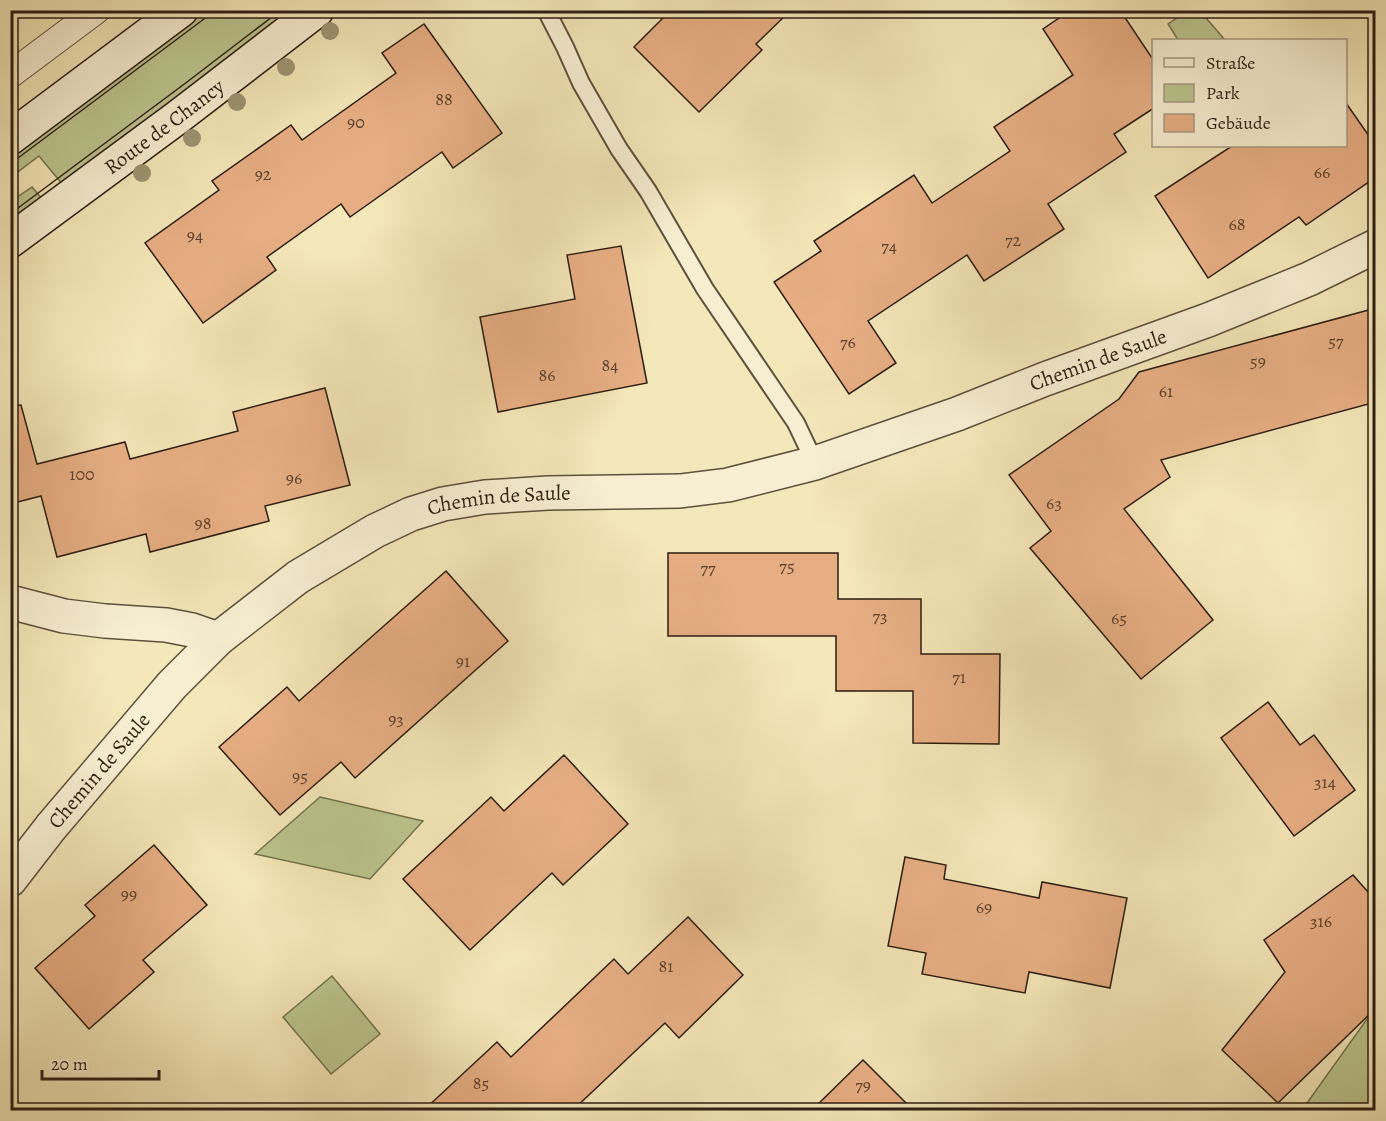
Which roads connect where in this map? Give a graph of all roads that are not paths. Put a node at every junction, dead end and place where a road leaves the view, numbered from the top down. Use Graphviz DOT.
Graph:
graph roads {
  1 [pos="98,10"];
  2 [pos="181,10"];
  3 [pos="317,10"];
  4 [pos="546,10"];
  5 [pos="10,75"];
  6 [pos="10,138"];
  7 [pos="10,241"];
  8 [pos="1376,246"];
  9 [pos="815,463"];
  10 [pos="10,602"];
  11 [pos="218,639"];
  12 [pos="10,880"];
  1 -- 5 [label="street"];
  2 -- 6 [label="street"];
  3 -- 7 [label="street, Route de Chancy"];
  4 -- 9 [label="lane"];
  8 -- 9 [label="street, Chemin de Saule"];
  9 -- 11 [label="street, Chemin de Saule"];
  10 -- 11 [label="street"];
  11 -- 12 [label="street, Chemin de Saule"];
}
